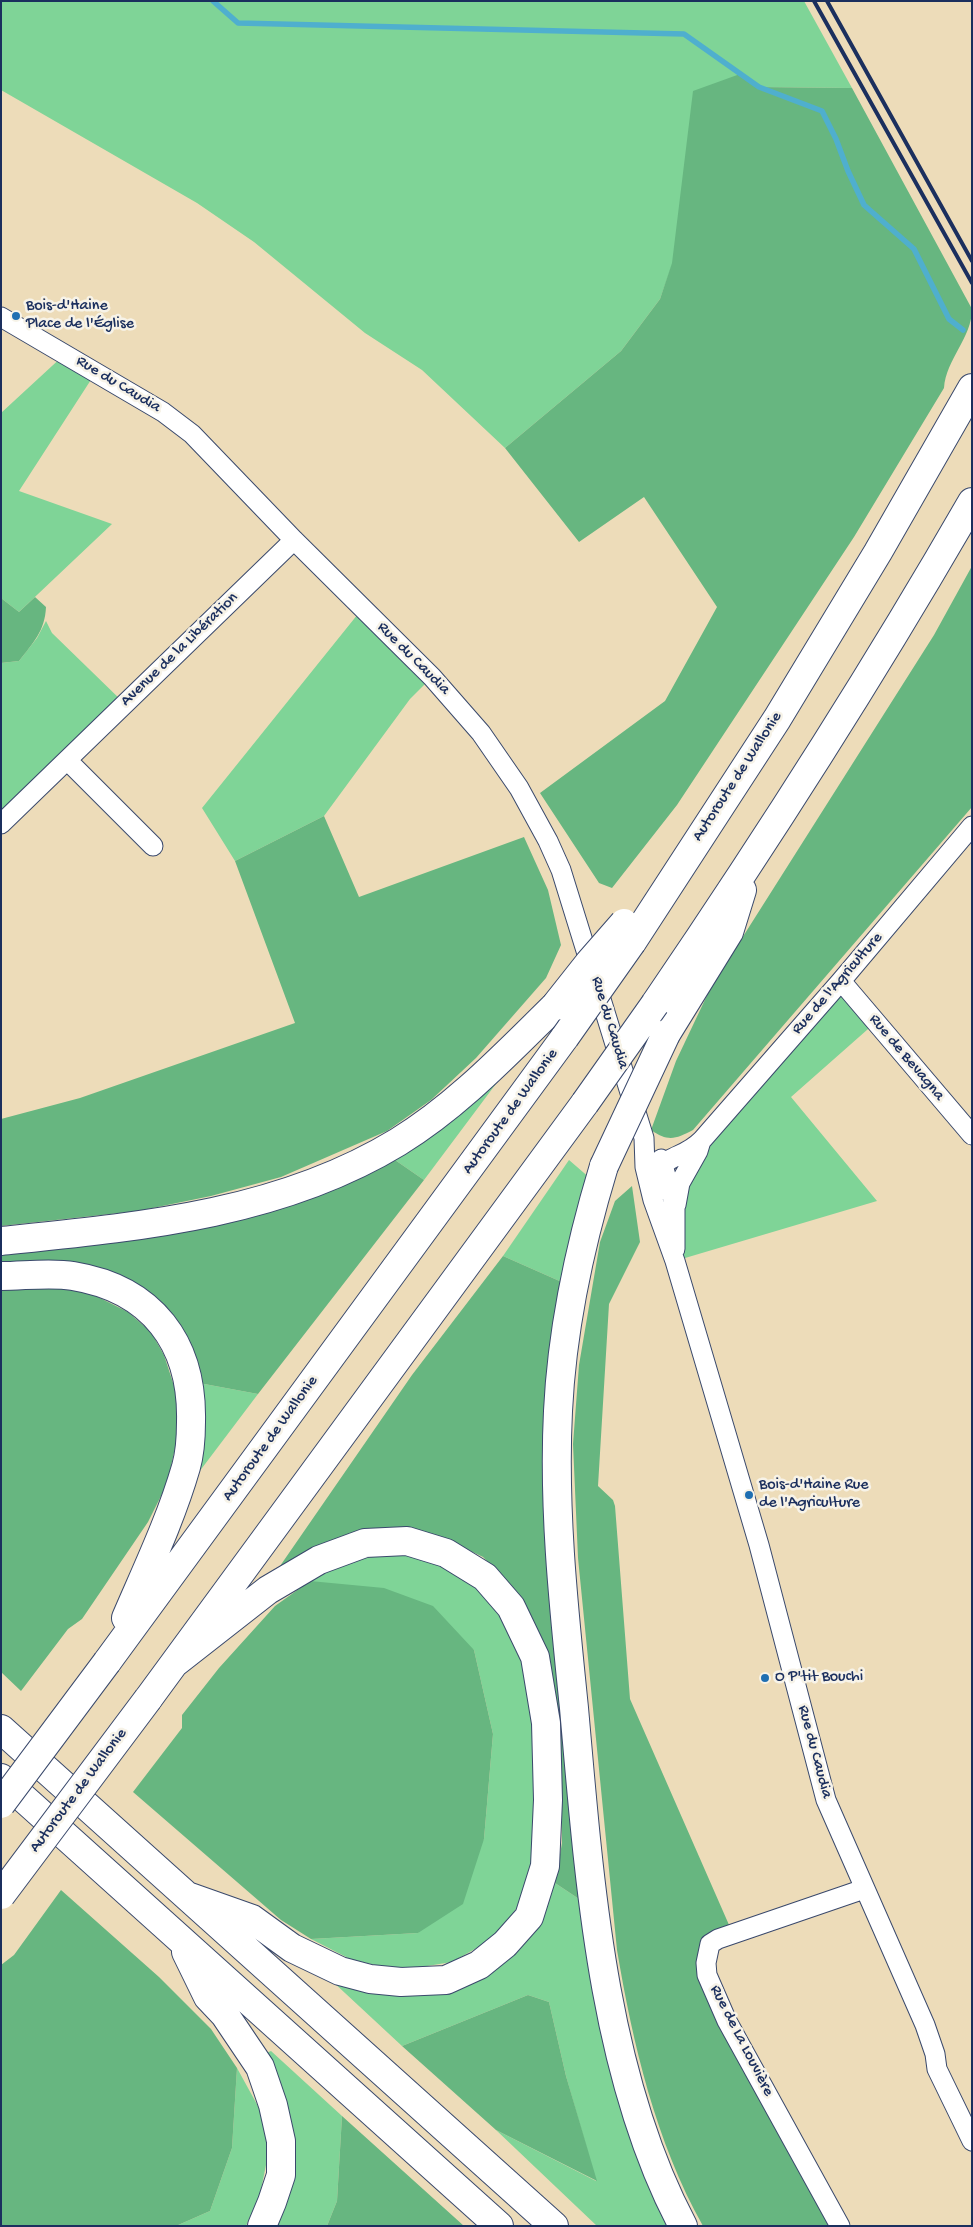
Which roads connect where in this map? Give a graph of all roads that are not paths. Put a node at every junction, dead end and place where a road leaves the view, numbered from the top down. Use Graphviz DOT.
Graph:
graph roads {
  1 [pos="1,317"];
  2 [pos="967,397"];
  3 [pos="972,502"];
  4 [pos="294,540"];
  5 [pos="66,760"];
  6 [pos="1,824"];
  7 [pos="972,826"];
  8 [pos="153,846"];
  9 [pos="750,864"];
  10 [pos="628,932"];
  11 [pos="841,981"];
  12 [pos="972,1135"];
  13 [pos="702,1140"];
  14 [pos="649,1142"];
  15 [pos="686,1150"];
  16 [pos="663,1173"];
  17 [pos="653,1200"];
  18 [pos="1,1241"];
  19 [pos="675,1261"];
  20 [pos="1,1276"];
  21 [pos="107,1662"];
  22 [pos="176,1662"];
  23 [pos="1,1729"];
  24 [pos="1,1778"];
  25 [pos="1,1804"];
  26 [pos="864,1889"];
  27 [pos="1,1895"];
  28 [pos="187,1896"];
  29 [pos="181,1942"];
  30 [pos="968,2121"];
  31 [pos="972,2141"];
  32 [pos="262,2226"];
  33 [pos="500,2226"];
  34 [pos="554,2226"];
  35 [pos="683,2226"];
  36 [pos="840,2226"];
  1 -- 4 [label="street, Rue du Caudia"];
  2 -- 10 [label="highway, Autoroute de Wallonie"];
  3 -- 9 [label="highway, Autoroute de Wallonie"];
  4 -- 5 [label="street, Avenue de la Libération"];
  4 -- 14 [label="street, Rue du Caudia"];
  5 -- 6 [label="street, Avenue de la Libération"];
  5 -- 8 [label="street"];
  7 -- 11 [label="street, Rue de l'Agriculture"];
  9 -- 22 [label="highway, Autoroute de Wallonie, bridge"];
  9 -- 35 [label="highway, bridge"];
  10 -- 18 [label="highway, bridge"];
  10 -- 21 [label="highway, Autoroute de Wallonie, bridge"];
  11 -- 12 [label="street, Rue de Bevagna"];
  11 -- 13 [label="street, Rue de l'Agriculture"];
  13 -- 15 [label="street, Rue de l'Agriculture"];
  13 -- 16 [label="street, Rue de l'Agriculture"];
  14 -- 15 [label="street"];
  14 -- 16 [label="street, Rue du Caudia"];
  15 -- 16 [label="street, Rue de l'Agriculture"];
  16 -- 17 [label="street, Rue de l'Agriculture"];
  16 -- 19 [label="street, Rue du Caudia"];
  17 -- 19 [label="street, Rue du Caudia"];
  19 -- 26 [label="street, Rue du Caudia"];
  20 -- 21 [label="highway"];
  21 -- 25 [label="highway, Autoroute de Wallonie, bridge"];
  22 -- 27 [label="highway, Autoroute de Wallonie, bridge"];
  22 -- 28 [label="highway"];
  23 -- 28 [label="highway"];
  24 -- 29 [label="highway"];
  26 -- 30 [label="street, Rue du Caudia"];
  26 -- 36 [label="street, Rue de La Louvière"];
  28 -- 34 [label="highway"];
  29 -- 32 [label="highway"];
  29 -- 33 [label="highway"];
  30 -- 31 [label="street, Rue du Caudia"];
}
